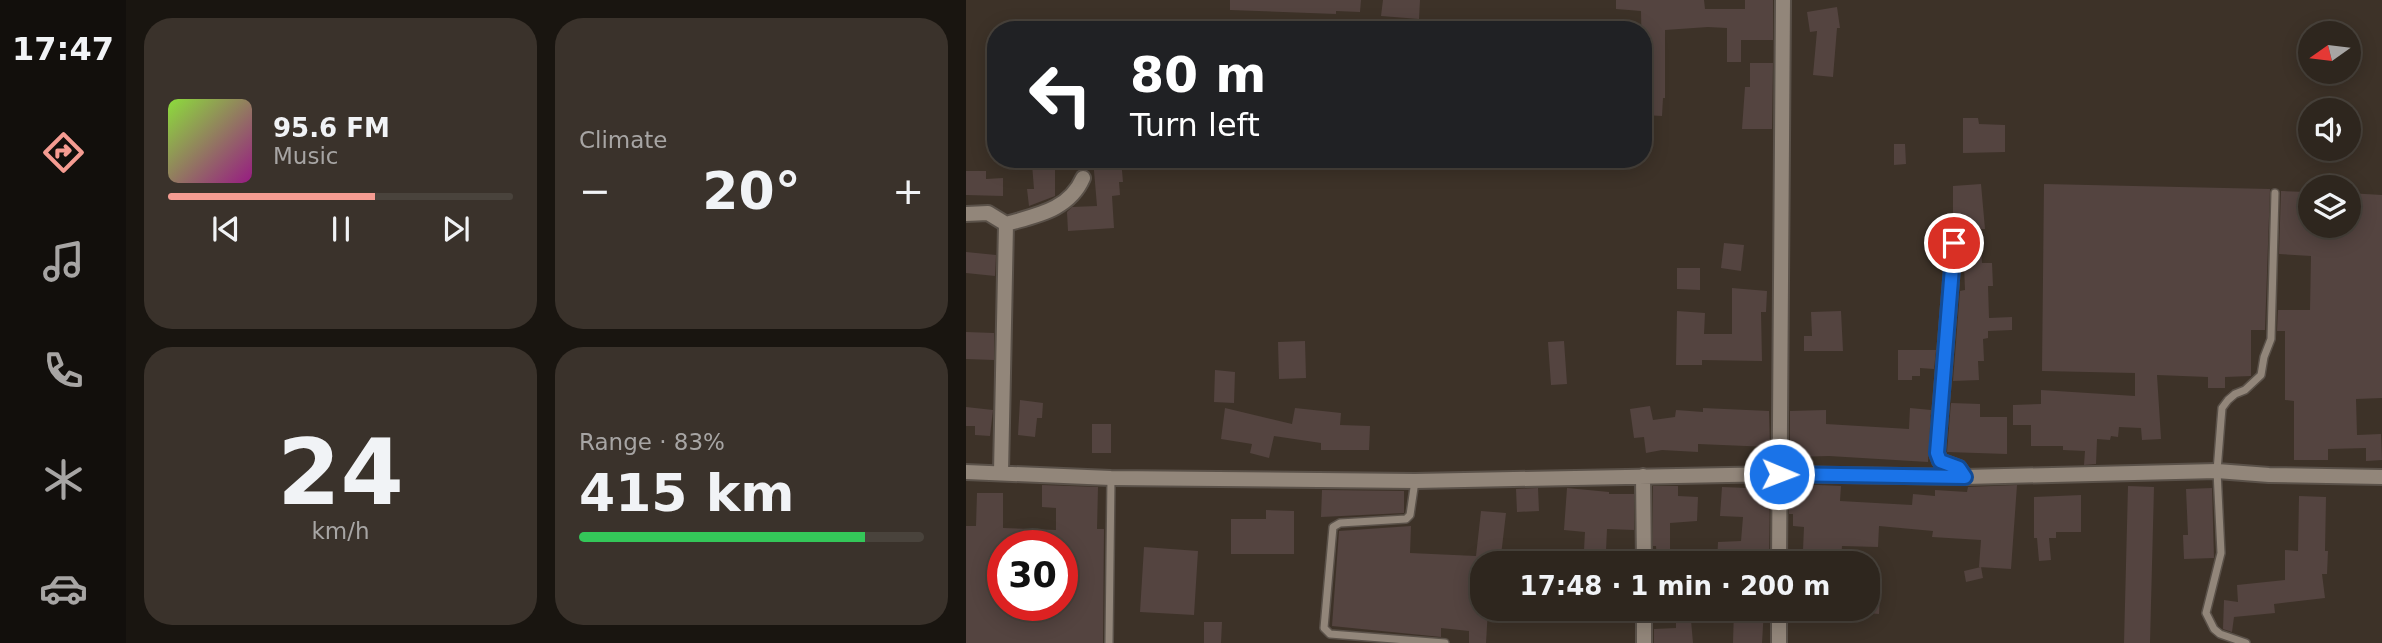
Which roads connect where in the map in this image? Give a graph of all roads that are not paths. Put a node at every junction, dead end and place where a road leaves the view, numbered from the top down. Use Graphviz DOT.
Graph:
graph roads {
  1 [pos="1783,0"];
  2 [pos="1083,178"];
  3 [pos="2275,192"];
  4 [pos="966,214"];
  5 [pos="1006,224"];
  6 [pos="1954,243"];
  7 [pos="2217,471"];
  8 [pos="966,472"];
  9 [pos="1001,473"];
  10 [pos="1779,474"];
  11 [pos="1643,476"];
  12 [pos="1965,477"];
  13 [pos="2382,477"];
  14 [pos="1111,478"];
  15 [pos="1415,481"];
  16 [pos="1644,551"];
  17 [pos="1779,551"];
  18 [pos="1644,621"];
  19 [pos="1779,621"];
  20 [pos="2236,642"];
  21 [pos="1110,643"];
  22 [pos="1445,643"];
  23 [pos="1644,643"];
  24 [pos="1779,643"];
  25 [pos="2246,643"];
  1 -- 10 [label="street"];
  2 -- 5 [label="street"];
  3 -- 7 [label="lane"];
  4 -- 5 [label="street"];
  5 -- 9 [label="street"];
  6 -- 12 [label="street"];
  7 -- 12 [label="street"];
  7 -- 13 [label="street"];
  7 -- 20 [label="lane"];
  8 -- 9 [label="street"];
  9 -- 14 [label="street"];
  10 -- 11 [label="street"];
  10 -- 12 [label="street"];
  10 -- 17 [label="street"];
  11 -- 15 [label="street"];
  11 -- 16 [label="street"];
  14 -- 15 [label="street"];
  14 -- 21 [label="lane"];
  15 -- 22 [label="lane"];
  18 -- 23 [label="street"];
  19 -- 24 [label="street"];
  20 -- 25 [label="lane"];
}
